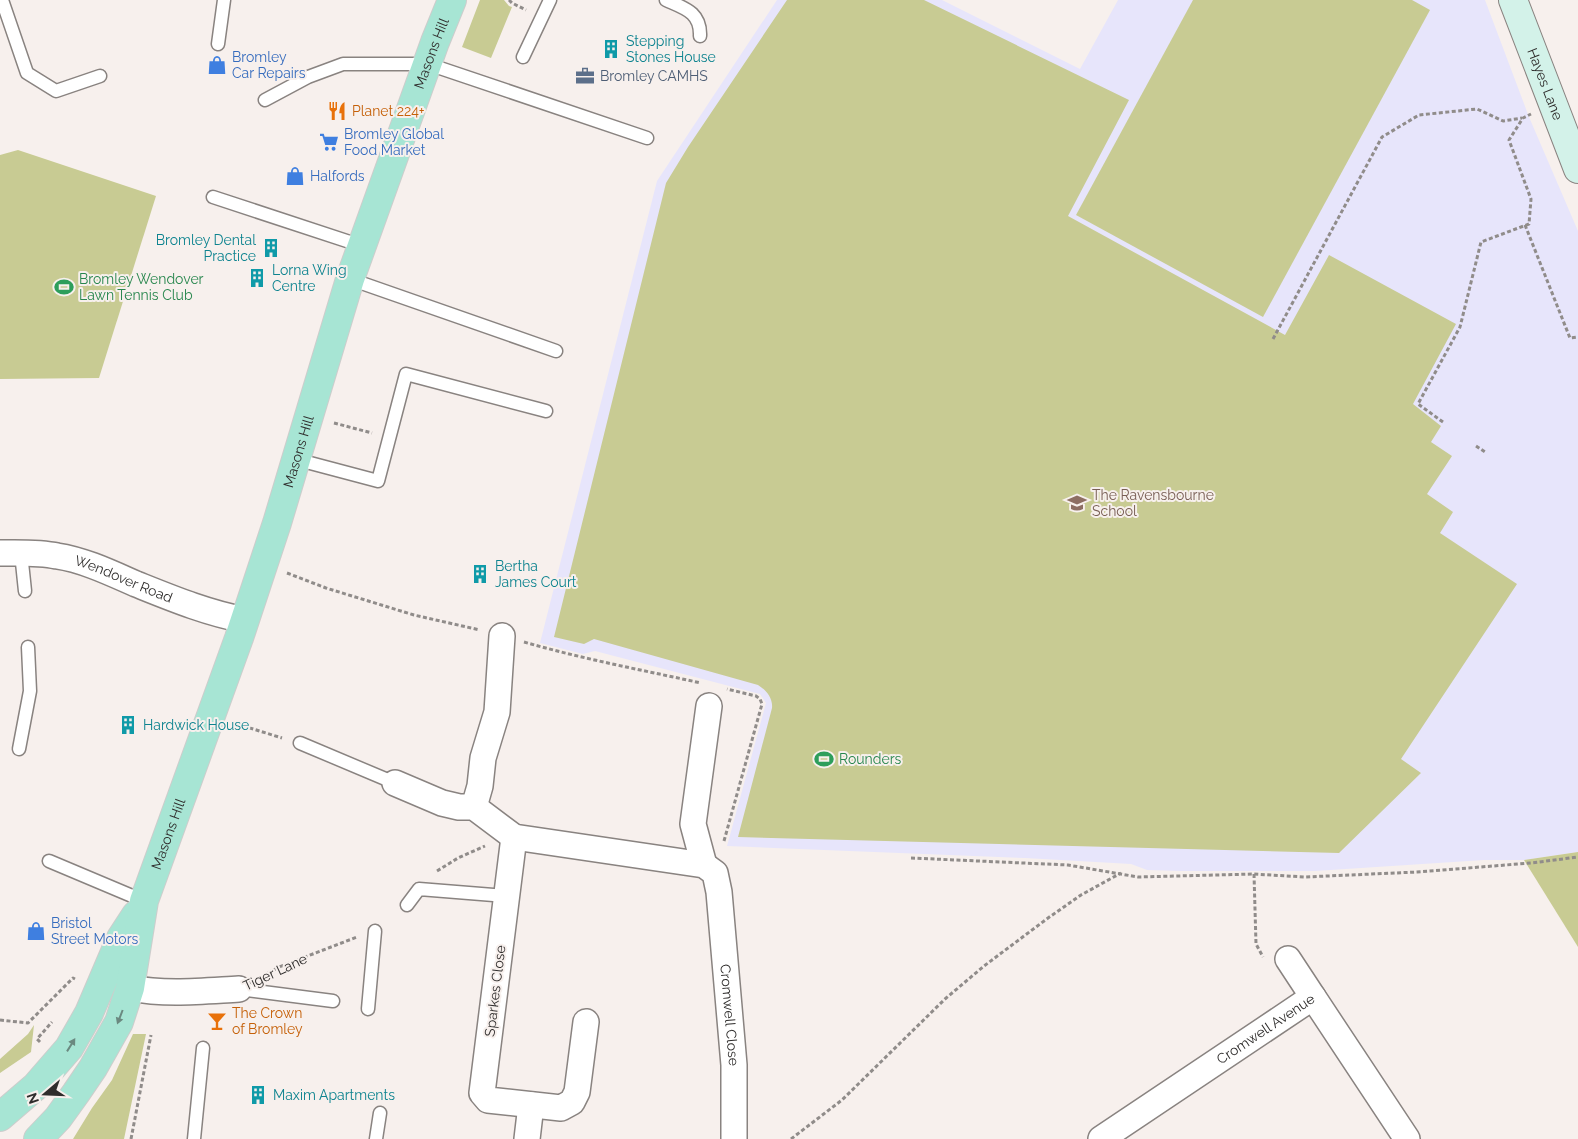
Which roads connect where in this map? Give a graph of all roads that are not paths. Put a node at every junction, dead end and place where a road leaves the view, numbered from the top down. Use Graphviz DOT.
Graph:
graph roads {
  1 [pos="2,0"];
  2 [pos="224,0"];
  3 [pos="550,0"];
  4 [pos="666,0"];
  5 [pos="1513,0"];
  6 [pos="447,1"];
  7 [pos="700,36"];
  8 [pos="218,44"];
  9 [pos="523,57"];
  10 [pos="428,64"];
  11 [pos="100,76"];
  12 [pos="265,100"];
  13 [pos="647,138"];
  14 [pos="1578,169"];
  15 [pos="213,197"];
  16 [pos="362,246"];
  17 [pos="350,279"];
  18 [pos="556,351"];
  19 [pos="546,411"];
  20 [pos="295,459"];
  21 [pos="11,553"];
  22 [pos="25,591"];
  23 [pos="245,620"];
  24 [pos="502,636"];
  25 [pos="28,647"];
  26 [pos="708,706"];
  27 [pos="300,744"];
  28 [pos="19,749"];
  29 [pos="395,783"];
  30 [pos="474,807"];
  31 [pos="514,837"];
  32 [pos="50,861"];
  33 [pos="704,865"];
  34 [pos="506,896"];
  35 [pos="144,901"];
  36 [pos="407,905"];
  37 [pos="374,931"];
  38 [pos="1277,959"];
  39 [pos="130,988"];
  40 [pos="239,989"];
  41 [pos="1313,997"];
  42 [pos="333,1001"];
  43 [pos="368,1009"];
  44 [pos="586,1022"];
  45 [pos="203,1048"];
  46 [pos="531,1105"];
  47 [pos="380,1113"];
  48 [pos="0,1117"];
  49 [pos="56,1128"];
  50 [pos="38,1139"];
  51 [pos="194,1139"];
  52 [pos="376,1139"];
  53 [pos="527,1139"];
  54 [pos="734,1139"];
  55 [pos="1101,1139"];
  56 [pos="1407,1139"];
  1 -- 11 [label="lane"];
  2 -- 8 [label="lane"];
  3 -- 9 [label="lane"];
  4 -- 7 [label="lane"];
  5 -- 14 [label="main road, Hayes Lane"];
  6 -- 10 [label="main road, Masons Hill"];
  10 -- 12 [label="lane"];
  10 -- 13 [label="lane"];
  10 -- 16 [label="main road, Masons Hill"];
  15 -- 16 [label="lane"];
  16 -- 17 [label="main road, Masons Hill"];
  17 -- 18 [label="lane"];
  17 -- 20 [label="main road, Masons Hill"];
  19 -- 20 [label="lane"];
  20 -- 23 [label="main road, Masons Hill"];
  21 -- 22 [label="lane"];
  21 -- 23 [label="street, Wendover Road"];
  23 -- 35 [label="main road, Masons Hill"];
  24 -- 30 [label="street"];
  25 -- 28 [label="lane"];
  26 -- 33 [label="street"];
  27 -- 29 [label="lane"];
  29 -- 30 [label="street"];
  30 -- 31 [label="street"];
  31 -- 33 [label="street"];
  31 -- 34 [label="street, Sparkes Close"];
  32 -- 35 [label="lane"];
  33 -- 54 [label="street, Cromwell Close"];
  34 -- 36 [label="lane"];
  34 -- 46 [label="street, Sparkes Close"];
  35 -- 39 [label="main road, Masons Hill"];
  48 -- 35 [label="main road, Masons Hill, one-way"];
  37 -- 43 [label="lane"];
  38 -- 41 [label="street"];
  39 -- 40 [label="street, Tiger Lane"];
  39 -- 49 [label="main road, Masons Hill, one-way"];
  40 -- 42 [label="lane"];
  41 -- 55 [label="street, Cromwell Avenue"];
  41 -- 56 [label="street, Cromwell Avenue"];
  44 -- 46 [label="street, Sparkes Close"];
  45 -- 51 [label="lane"];
  46 -- 53 [label="street"];
  47 -- 52 [label="lane"];
  49 -- 50 [label="main road, Masons Hill"];
}
